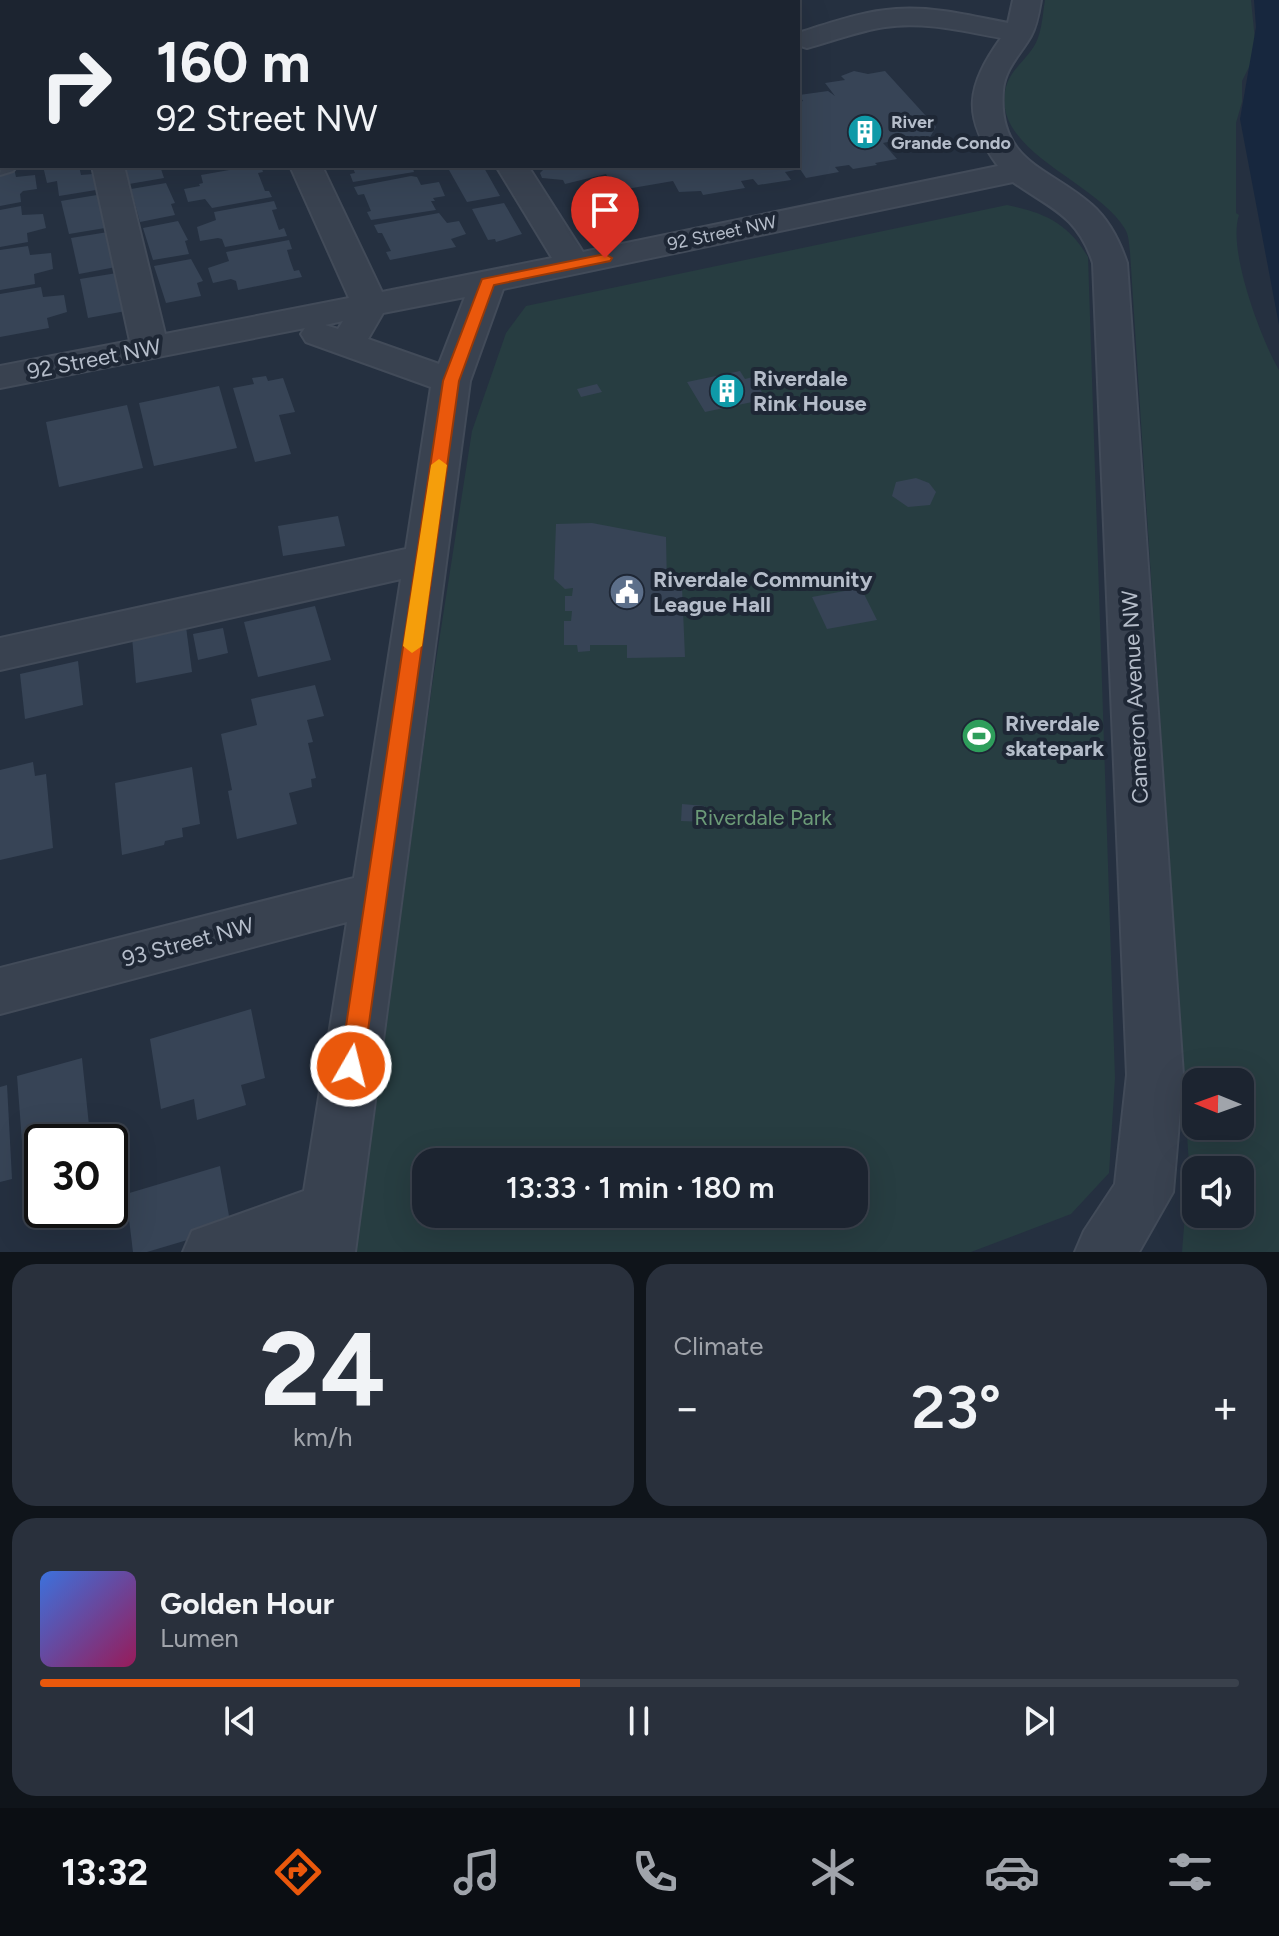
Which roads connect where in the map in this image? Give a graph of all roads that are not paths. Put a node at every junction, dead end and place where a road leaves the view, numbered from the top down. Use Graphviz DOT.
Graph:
graph roads {
  1 [pos="1027,0"];
  2 [pos="1019,33"];
  3 [pos="807,39"];
  4 [pos="108,168"];
  5 [pos="307,168"];
  6 [pos="513,168"];
  7 [pos="1019,171"];
  8 [pos="573,264"];
  9 [pos="488,282"];
  10 [pos="370,305"];
  11 [pos="283,321"];
  12 [pos="348,343"];
  13 [pos="150,348"];
  14 [pos="0,377"];
  15 [pos="451,381"];
  16 [pos="426,559"];
  17 [pos="0,654"];
  18 [pos="376,893"];
  19 [pos="0,991"];
  20 [pos="328,1231"];
  21 [pos="213,1252"];
  22 [pos="1105,1252"];
  1 -- 2 [label="street"];
  2 -- 3 [label="street"];
  2 -- 7 [label="street"];
  4 -- 13 [label="street"];
  5 -- 10 [label="street"];
  6 -- 8 [label="street"];
  7 -- 8 [label="street, 92 Street NW"];
  7 -- 22 [label="street, Cameron Avenue NW"];
  8 -- 9 [label="street, 92 Street NW"];
  9 -- 10 [label="street, 92 Street NW"];
  9 -- 15 [label="street"];
  10 -- 11 [label="street, 92 Street NW"];
  10 -- 12 [label="street"];
  11 -- 12 [label="street"];
  11 -- 13 [label="street, 92 Street NW"];
  12 -- 15 [label="street"];
  13 -- 14 [label="street, 92 Street NW"];
  15 -- 16 [label="street"];
  16 -- 17 [label="street"];
  16 -- 18 [label="street"];
  18 -- 19 [label="street, 93 Street NW"];
  18 -- 20 [label="street"];
  20 -- 21 [label="street"];
}
